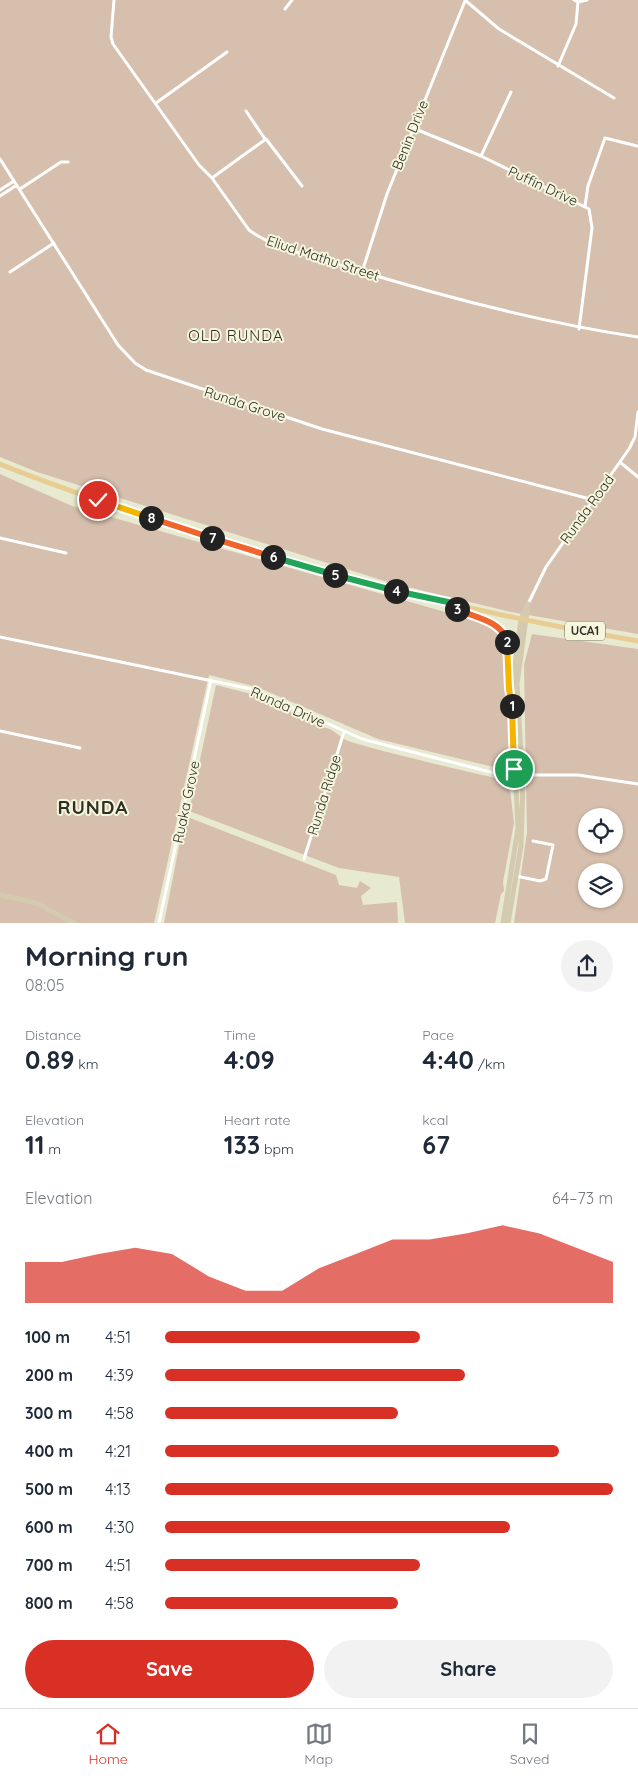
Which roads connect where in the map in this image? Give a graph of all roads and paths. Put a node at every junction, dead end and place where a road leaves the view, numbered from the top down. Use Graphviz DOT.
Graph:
graph roads {
  1 [pos="114,0"];
  2 [pos="292,0"];
  3 [pos="464,0"];
  4 [pos="574,0"];
  5 [pos="587,0"];
  6 [pos="578,2"];
  7 [pos="285,9"];
  8 [pos="227,52"];
  9 [pos="558,66"];
  10 [pos="510,92"];
  11 [pos="614,98"];
  12 [pos="156,103"];
  13 [pos="246,111"];
  14 [pos="413,128"];
  15 [pos="265,139"];
  16 [pos="637,146"];
  17 [pos="481,156"];
  18 [pos="0,159"];
  19 [pos="68,162"];
  20 [pos="212,178"];
  21 [pos="14,181"];
  22 [pos="17,185"];
  23 [pos="302,186"];
  24 [pos="20,189"];
  25 [pos="0,190"];
  26 [pos="0,196"];
  27 [pos="585,206"];
  28 [pos="54,243"];
  29 [pos="10,272"];
  30 [pos="362,272"];
  31 [pos="579,329"];
  32 [pos="638,338"];
  33 [pos="638,412"];
  34 [pos="620,463"];
  35 [pos="0,464"];
  36 [pos="638,477"];
  37 [pos="594,500"];
  38 [pos="0,538"];
  39 [pos="66,553"];
  40 [pos="448,602"];
  41 [pos="528,604"];
  42 [pos="0,636"];
  43 [pos="638,641"];
  44 [pos="211,680"];
  45 [pos="512,702"];
  46 [pos="0,731"];
  47 [pos="344,732"];
  48 [pos="80,748"];
  49 [pos="523,771"];
  50 [pos="533,775"];
  51 [pos="513,776"];
  52 [pos="524,780"];
  53 [pos="638,784"];
  54 [pos="533,842"];
  55 [pos="304,858"];
  56 [pos="516,876"];
  57 [pos="0,895"];
  58 [pos="74,923"];
  59 [pos="159,923"];
  60 [pos="503,923"];
  61 [pos="508,923"];
  1 -- 12 [label="street, Eliud Mathu Street"];
  2 -- 7 [label="street"];
  3 -- 9 [label="street"];
  3 -- 14 [label="street, Benin Drive"];
  4 -- 6 [label="street"];
  5 -- 6 [label="street"];
  6 -- 9 [label="street"];
  8 -- 12 [label="street"];
  9 -- 11 [label="street"];
  10 -- 17 [label="street"];
  12 -- 20 [label="street, Eliud Mathu Street"];
  13 -- 15 [label="street"];
  14 -- 17 [label="street, Puffin Drive"];
  14 -- 30 [label="street, Benin Drive"];
  15 -- 20 [label="street"];
  15 -- 23 [label="street"];
  16 -- 27 [label="street"];
  17 -- 27 [label="street, Puffin Drive"];
  18 -- 21 [label="street, Runda Grove"];
  19 -- 24 [label="street"];
  20 -- 30 [label="street, Eliud Mathu Street"];
  21 -- 22 [label="street, Runda Grove"];
  21 -- 25 [label="street"];
  22 -- 24 [label="street, Runda Grove"];
  22 -- 26 [label="street"];
  24 -- 28 [label="street, Runda Grove"];
  27 -- 31 [label="street, Puffin Drive"];
  28 -- 29 [label="street"];
  28 -- 37 [label="street, Runda Grove"];
  30 -- 31 [label="street, Eliud Mathu Street"];
  31 -- 32 [label="street, Eliud Mathu Street"];
  33 -- 34 [label="street, Runda Road"];
  34 -- 36 [label="street"];
  34 -- 37 [label="street, Runda Road"];
  35 -- 40 [label="main road, UCA1"];
  37 -- 41 [label="street, Runda Road"];
  38 -- 39 [label="street"];
  40 -- 43 [label="main road, UCA1"];
  40 -- 45 [label="main road"];
  41 -- 45 [label="street, Runda Road"];
  41 -- 49 [label="street, Runda Road"];
  42 -- 44 [label="street, Runda Drive"];
  44 -- 47 [label="street, Runda Drive"];
  44 -- 59 [label="street, Ruaka Grove"];
  45 -- 51 [label="street, Runda Road"];
  46 -- 48 [label="street"];
  47 -- 51 [label="street, Runda Drive"];
  47 -- 55 [label="street, Runda Ridge"];
  49 -- 50 [label="street, Runda Drive"];
  49 -- 51 [label="street, Runda Drive"];
  49 -- 52 [label="street"];
  50 -- 52 [label="street"];
  50 -- 53 [label="street, Runda Drive"];
  51 -- 52 [label="street, Runda Drive"];
  51 -- 60 [label="street, Runda Road"];
  52 -- 56 [label="street"];
  54 -- 56 [label="street"];
  56 -- 61 [label="street"];
  57 -- 58 [label="street"];
}
